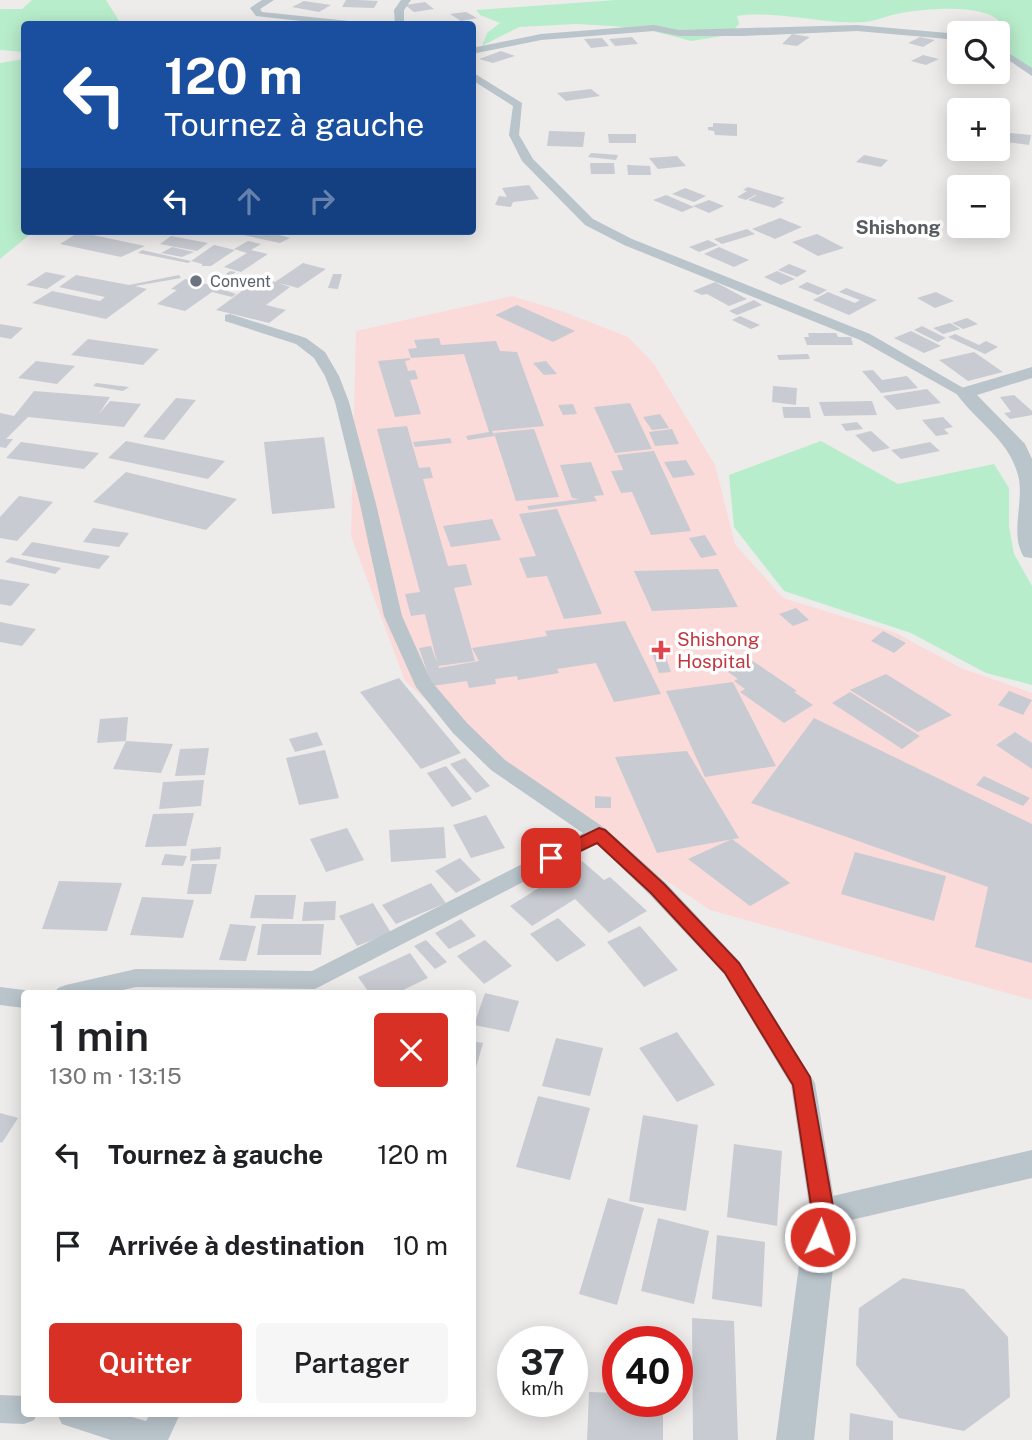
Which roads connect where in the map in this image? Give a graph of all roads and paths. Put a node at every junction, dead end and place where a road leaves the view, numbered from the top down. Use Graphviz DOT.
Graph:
graph roads {
  1 [pos="269,0"];
  2 [pos="406,0"];
  3 [pos="322,21"];
  4 [pos="399,21"];
  5 [pos="947,36"];
  6 [pos="476,50"];
  7 [pos="1010,57"];
  8 [pos="1032,73"];
  9 [pos="476,78"];
  10 [pos="230,318"];
  11 [pos="1031,371"];
  12 [pos="965,393"];
  13 [pos="1032,552"];
  14 [pos="599,834"];
  15 [pos="313,987"];
  16 [pos="84,990"];
  17 [pos="0,996"];
  18 [pos="21,999"];
  19 [pos="1032,1164"];
  20 [pos="823,1212"];
  21 [pos="0,1409"];
  22 [pos="21,1410"];
  23 [pos="87,1417"];
  24 [pos="157,1431"];
  25 [pos="794,1440"];
  1 -- 3 [label="street"];
  2 -- 4 [label="street"];
  5 -- 6 [label="street"];
  7 -- 8 [label="street"];
  9 -- 12 [label="street"];
  10 -- 14 [label="street"];
  11 -- 12 [label="street"];
  12 -- 13 [label="street"];
  14 -- 15 [label="street"];
  14 -- 20 [label="street"];
  15 -- 16 [label="street"];
  17 -- 18 [label="street"];
  19 -- 20 [label="street"];
  20 -- 25 [label="street"];
  21 -- 22 [label="street"];
  23 -- 24 [label="street"];
}
